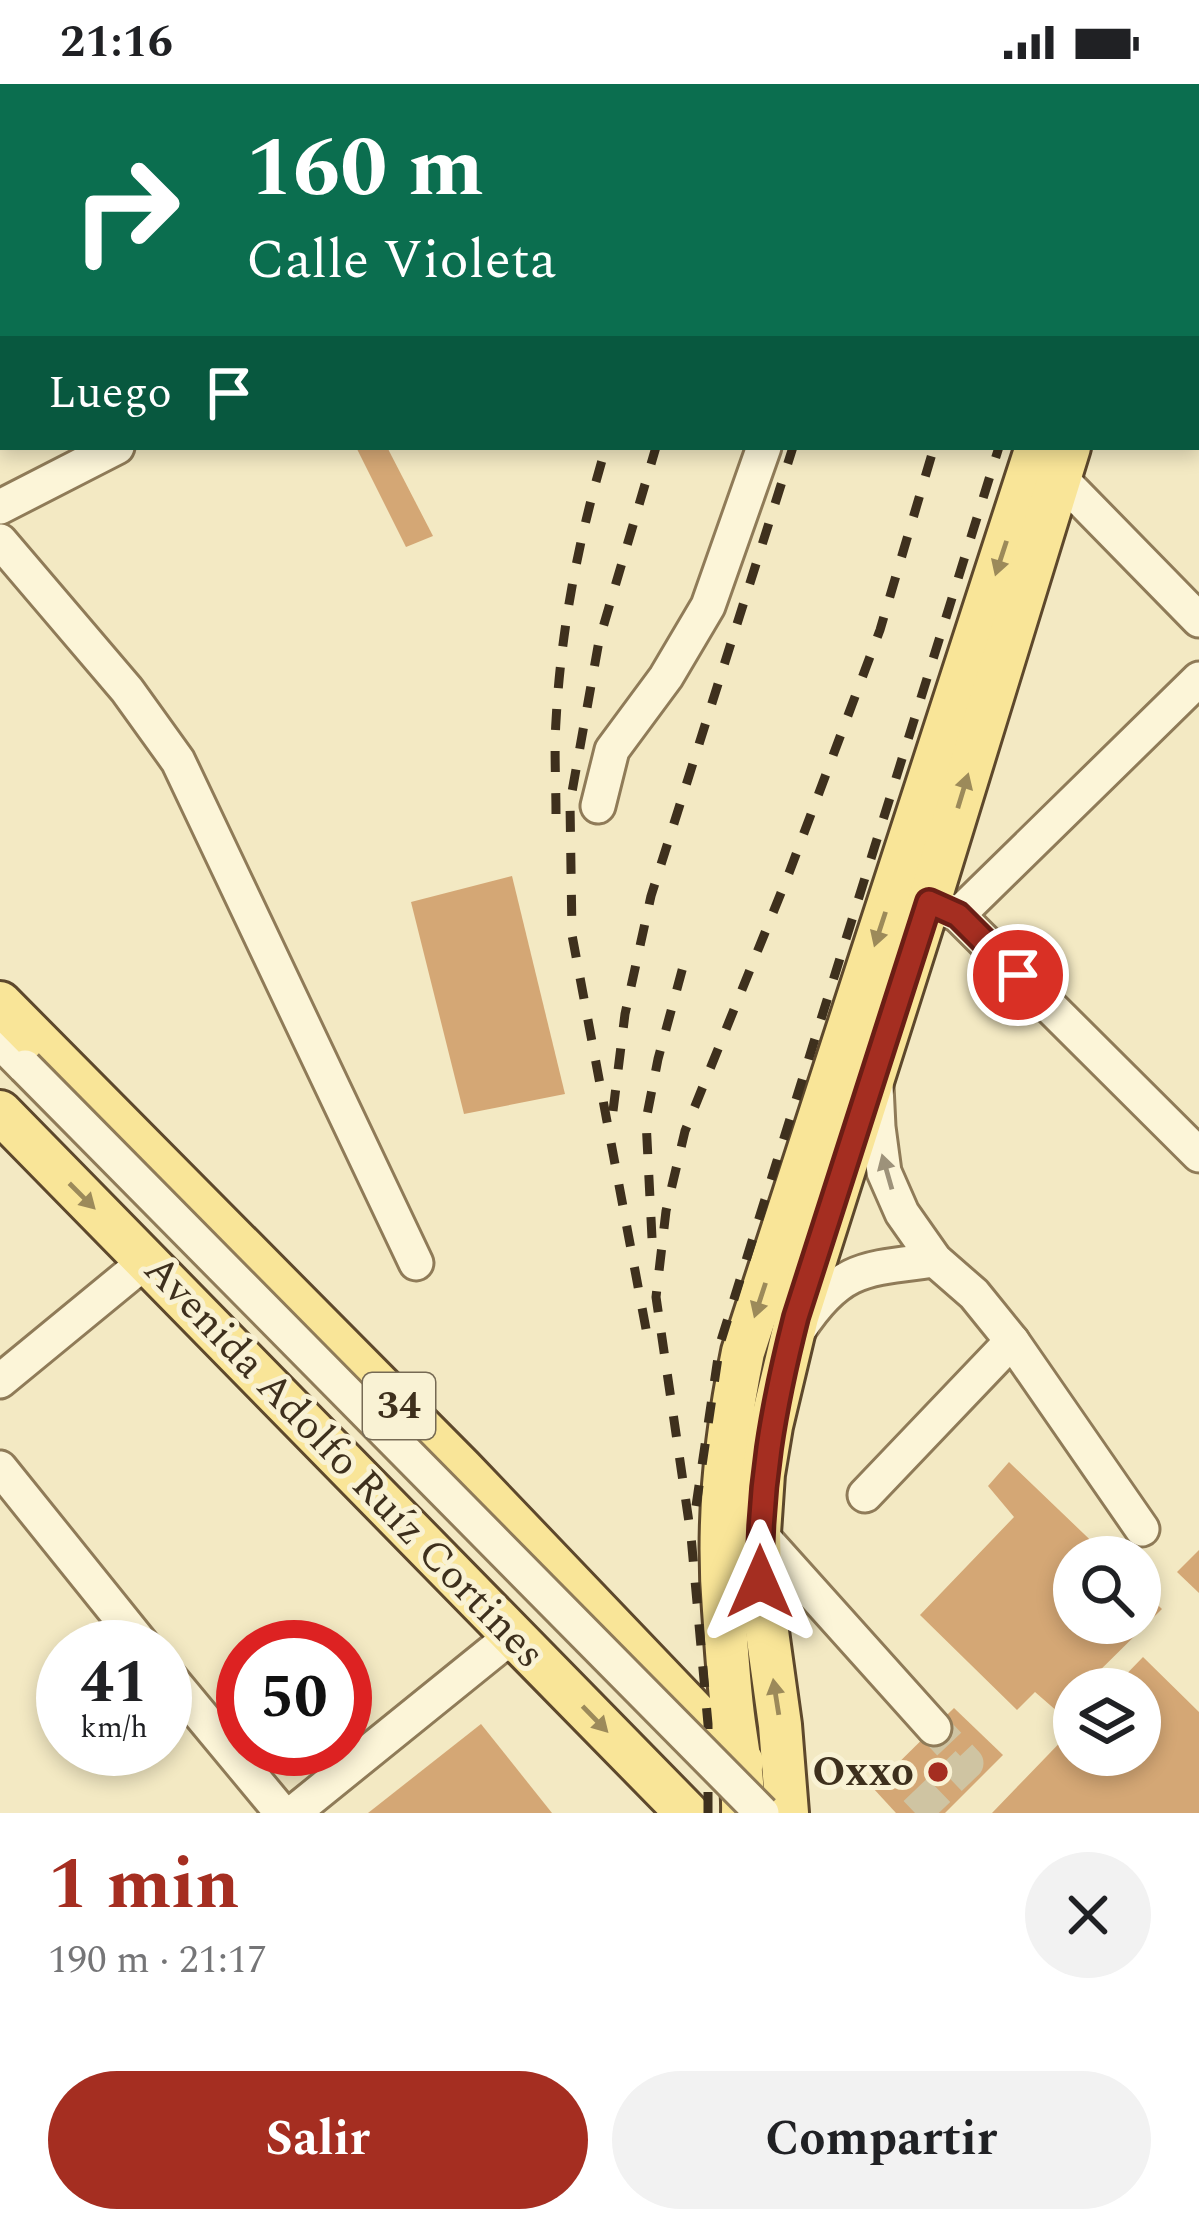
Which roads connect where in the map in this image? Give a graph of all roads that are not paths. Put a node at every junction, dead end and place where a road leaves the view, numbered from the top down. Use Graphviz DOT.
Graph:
graph roads {
  1 [pos="111,450"];
  2 [pos="763,450"];
  3 [pos="1055,457"];
  4 [pos="0,507"];
  5 [pos="0,541"];
  6 [pos="1199,620"];
  7 [pos="1199,679"];
  8 [pos="598,806"];
  9 [pos="944,909"];
  10 [pos="0,1004"];
  11 [pos="0,1042"];
  12 [pos="875,1072"];
  13 [pos="9,1083"];
  14 [pos="1199,1155"];
  15 [pos="935,1260"];
  16 [pos="146,1261"];
  17 [pos="416,1263"];
  18 [pos="1012,1341"];
  19 [pos="790,1344"];
  20 [pos="6,1376"];
  21 [pos="0,1468"];
  22 [pos="462,1469"];
  23 [pos="865,1495"];
  24 [pos="401,1519"];
  25 [pos="1142,1529"];
  26 [pos="759,1533"];
  27 [pos="122,1620"];
  28 [pos="513,1635"];
  29 [pos="192,1705"];
  30 [pos="934,1728"];
  31 [pos="740,1760"];
  32 [pos="783,1811"];
  33 [pos="282,1813"];
  34 [pos="293,1813"];
  35 [pos="687,1813"];
  36 [pos="734,1813"];
  37 [pos="743,1813"];
  1 -- 4 [label="street"];
  2 -- 8 [label="street"];
  3 -- 6 [label="street"];
  9 -- 3 [label="main road, one-way"];
  3 -- 31 [label="main road, one-way"];
  5 -- 17 [label="street"];
  7 -- 9 [label="street"];
  9 -- 12 [label="main road"];
  9 -- 14 [label="street"];
  10 -- 22 [label="main road, Avenida Adolfo Ruíz Cortines / 34"];
  11 -- 13 [label="street"];
  15 -- 12 [label="street, one-way"];
  12 -- 19 [label="main road"];
  13 -- 16 [label="main road, Avenida Adolfo Ruíz Cortines / 34, one-way"];
  13 -- 32 [label="street, bridge"];
  13 -- 36 [label="street"];
  15 -- 18 [label="street"];
  15 -- 19 [label="street"];
  16 -- 20 [label="street"];
  16 -- 24 [label="main road, Avenida Adolfo Ruíz Cortines / 34"];
  18 -- 23 [label="street"];
  18 -- 25 [label="street"];
  19 -- 26 [label="main road"];
  21 -- 27 [label="street"];
  22 -- 24 [label="main road"];
  22 -- 31 [label="main road, Avenida Adolfo Ruíz Cortines / 34"];
  24 -- 28 [label="main road, Avenida Adolfo Ruíz Cortines / 34"];
  26 -- 30 [label="street"];
  32 -- 26 [label="main road, one-way"];
  28 -- 34 [label="street"];
  28 -- 35 [label="main road, Avenida Adolfo Ruíz Cortines / 34, one-way"];
  29 -- 33 [label="street"];
  31 -- 32 [label="main road, Avenida Adolfo Ruíz Cortines / 34"];
  31 -- 37 [label="main road"];
}
